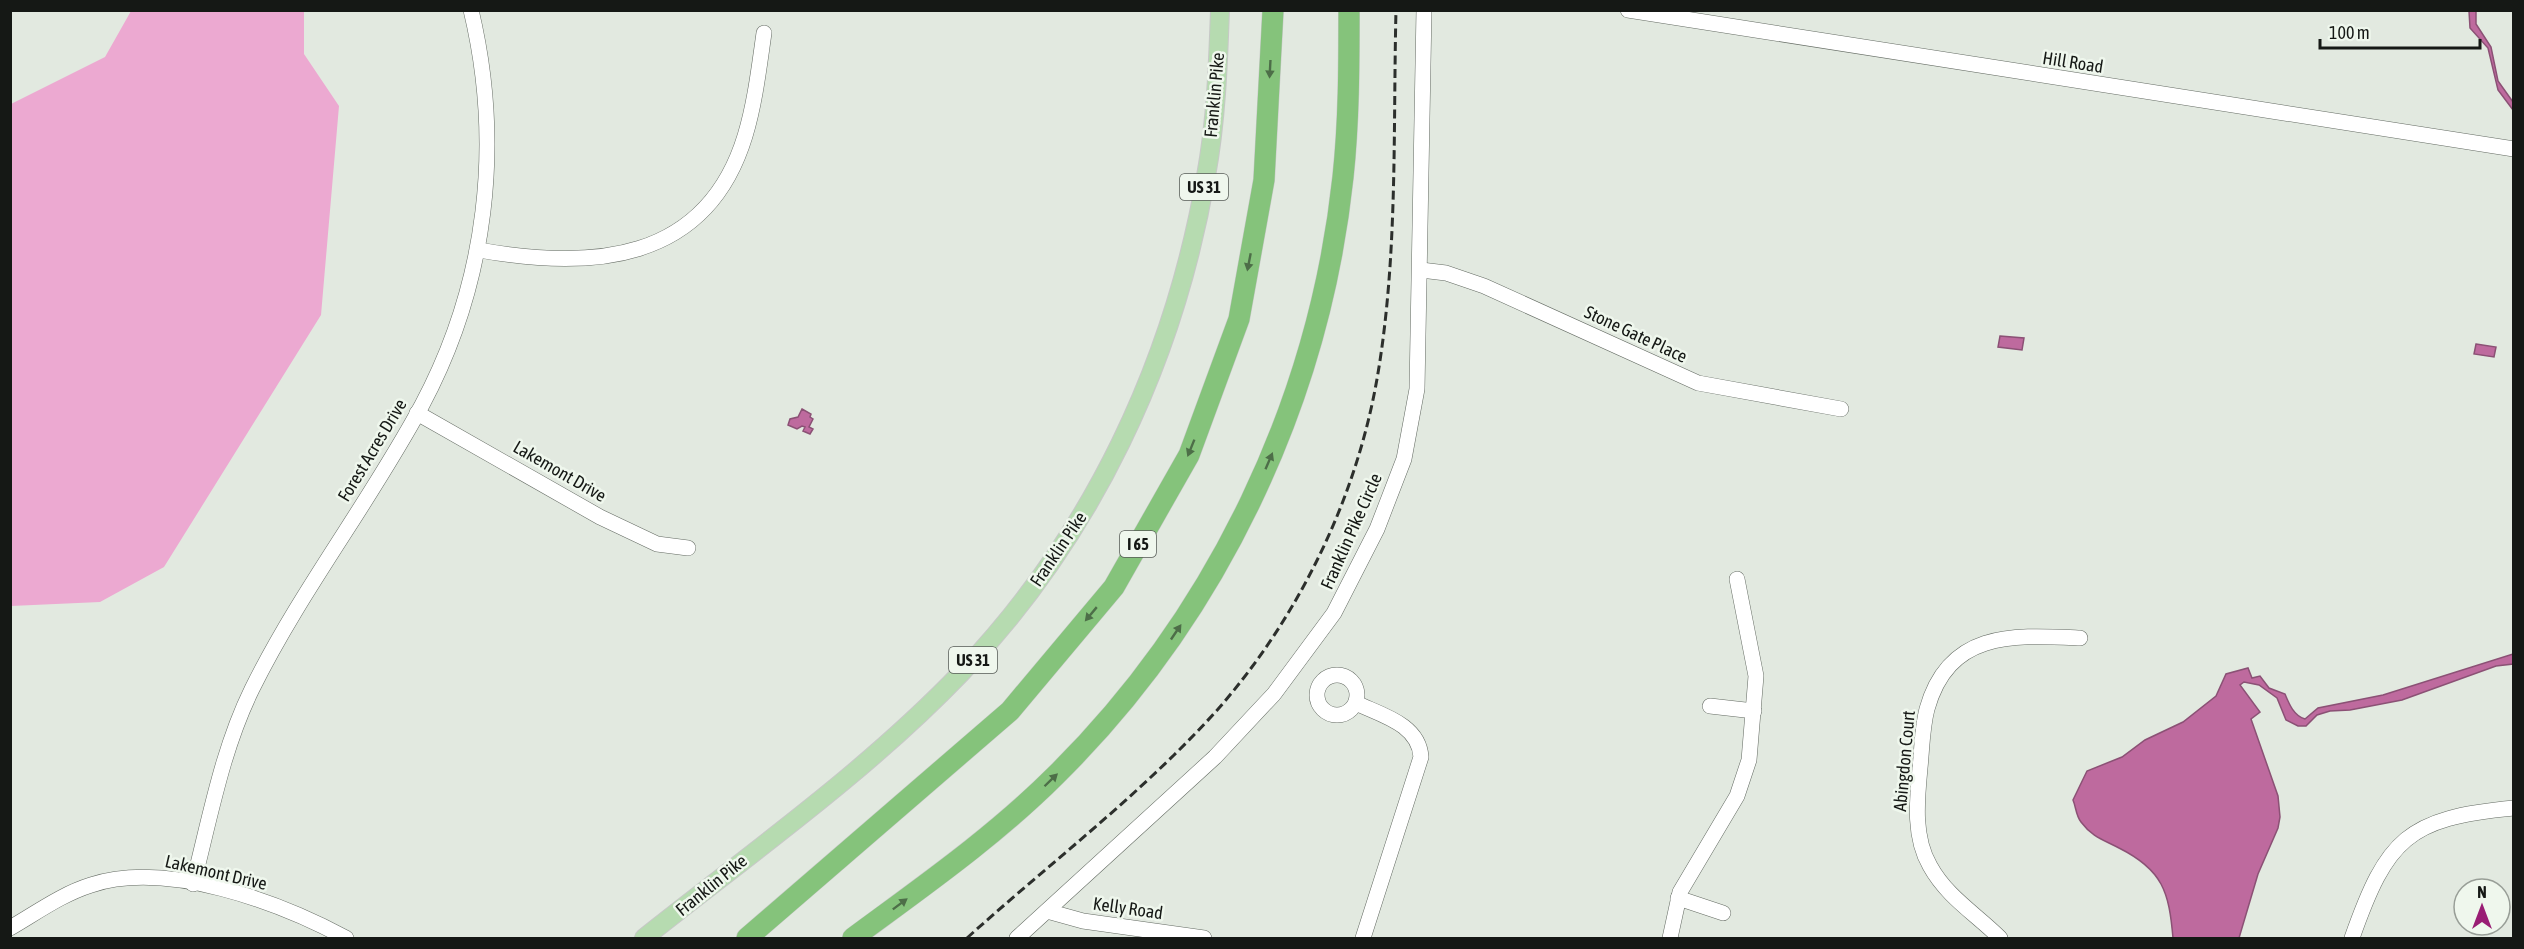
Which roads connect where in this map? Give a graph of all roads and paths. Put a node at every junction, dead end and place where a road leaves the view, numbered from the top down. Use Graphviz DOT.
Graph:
graph roads {
  1 [pos="471,10"];
  2 [pos="1220,10"];
  3 [pos="1274,10"];
  4 [pos="1349,10"];
  5 [pos="1424,10"];
  6 [pos="1628,10"];
  7 [pos="764,33"];
  8 [pos="2514,149"];
  9 [pos="479,250"];
  10 [pos="1421,270"];
  11 [pos="1841,409"];
  12 [pos="417,413"];
  13 [pos="688,548"];
  14 [pos="1737,579"];
  15 [pos="2080,638"];
  16 [pos="1356,703"];
  17 [pos="1710,706"];
  18 [pos="1754,711"];
  19 [pos="2514,808"];
  20 [pos="193,884"];
  21 [pos="1678,898"];
  22 [pos="1047,911"];
  23 [pos="1724,913"];
  24 [pos="10,928"];
  25 [pos="346,939"];
  26 [pos="644,939"];
  27 [pos="747,939"];
  28 [pos="853,939"];
  29 [pos="1017,939"];
  30 [pos="1203,939"];
  31 [pos="1363,939"];
  32 [pos="1670,939"];
  33 [pos="2000,939"];
  34 [pos="2352,939"];
  1 -- 9 [label="street, Forest Acres Drive"];
  2 -- 26 [label="main road, Franklin Pike / US 31"];
  3 -- 27 [label="highway, I 65, one-way"];
  28 -- 4 [label="highway, one-way"];
  5 -- 10 [label="street, Franklin Pike Circle"];
  6 -- 8 [label="street, Hill Road"];
  7 -- 9 [label="street"];
  9 -- 12 [label="street, Forest Acres Drive"];
  10 -- 11 [label="street, Stone Gate Place"];
  10 -- 22 [label="street, Franklin Pike Circle"];
  12 -- 13 [label="street, Lakemont Drive"];
  12 -- 20 [label="street, Forest Acres Drive"];
  14 -- 18 [label="street"];
  15 -- 33 [label="street, Abingdon Court"];
  16 -- 31 [label="street"];
  17 -- 18 [label="street"];
  18 -- 21 [label="street"];
  19 -- 34 [label="street"];
  20 -- 24 [label="street, Lakemont Drive"];
  20 -- 25 [label="street, Lakemont Drive"];
  21 -- 23 [label="street"];
  21 -- 32 [label="street"];
  22 -- 29 [label="street, Franklin Pike Circle"];
  22 -- 30 [label="street, Kelly Road"];
}
